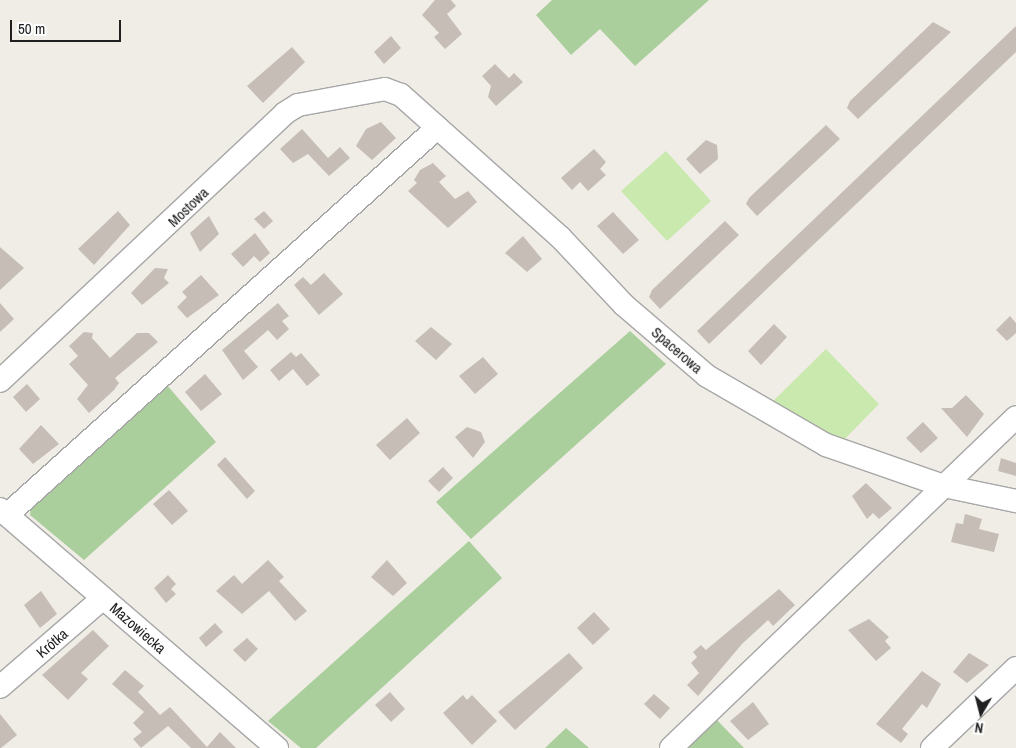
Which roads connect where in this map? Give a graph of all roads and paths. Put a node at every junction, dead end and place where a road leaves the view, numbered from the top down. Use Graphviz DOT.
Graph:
graph roads {
  1 [pos="401,95"];
  2 [pos="438,128"];
  3 [pos="0,381"];
  4 [pos="1016,417"];
  5 [pos="944,486"];
  6 [pos="1016,502"];
  7 [pos="4,512"];
  8 [pos="103,598"];
  9 [pos="1016,668"];
  10 [pos="0,687"];
  11 [pos="276,748"];
  12 [pos="671,748"];
  13 [pos="932,748"];
  1 -- 2 [label="street, Spacerowa"];
  1 -- 3 [label="street, Mostowa"];
  2 -- 5 [label="street, Spacerowa"];
  2 -- 7 [label="street"];
  4 -- 5 [label="street"];
  5 -- 6 [label="street, Spacerowa"];
  5 -- 12 [label="street"];
  7 -- 8 [label="street, Mazowiecka"];
  8 -- 10 [label="street, Krótka"];
  8 -- 11 [label="street, Mazowiecka"];
  9 -- 13 [label="street"];
}
